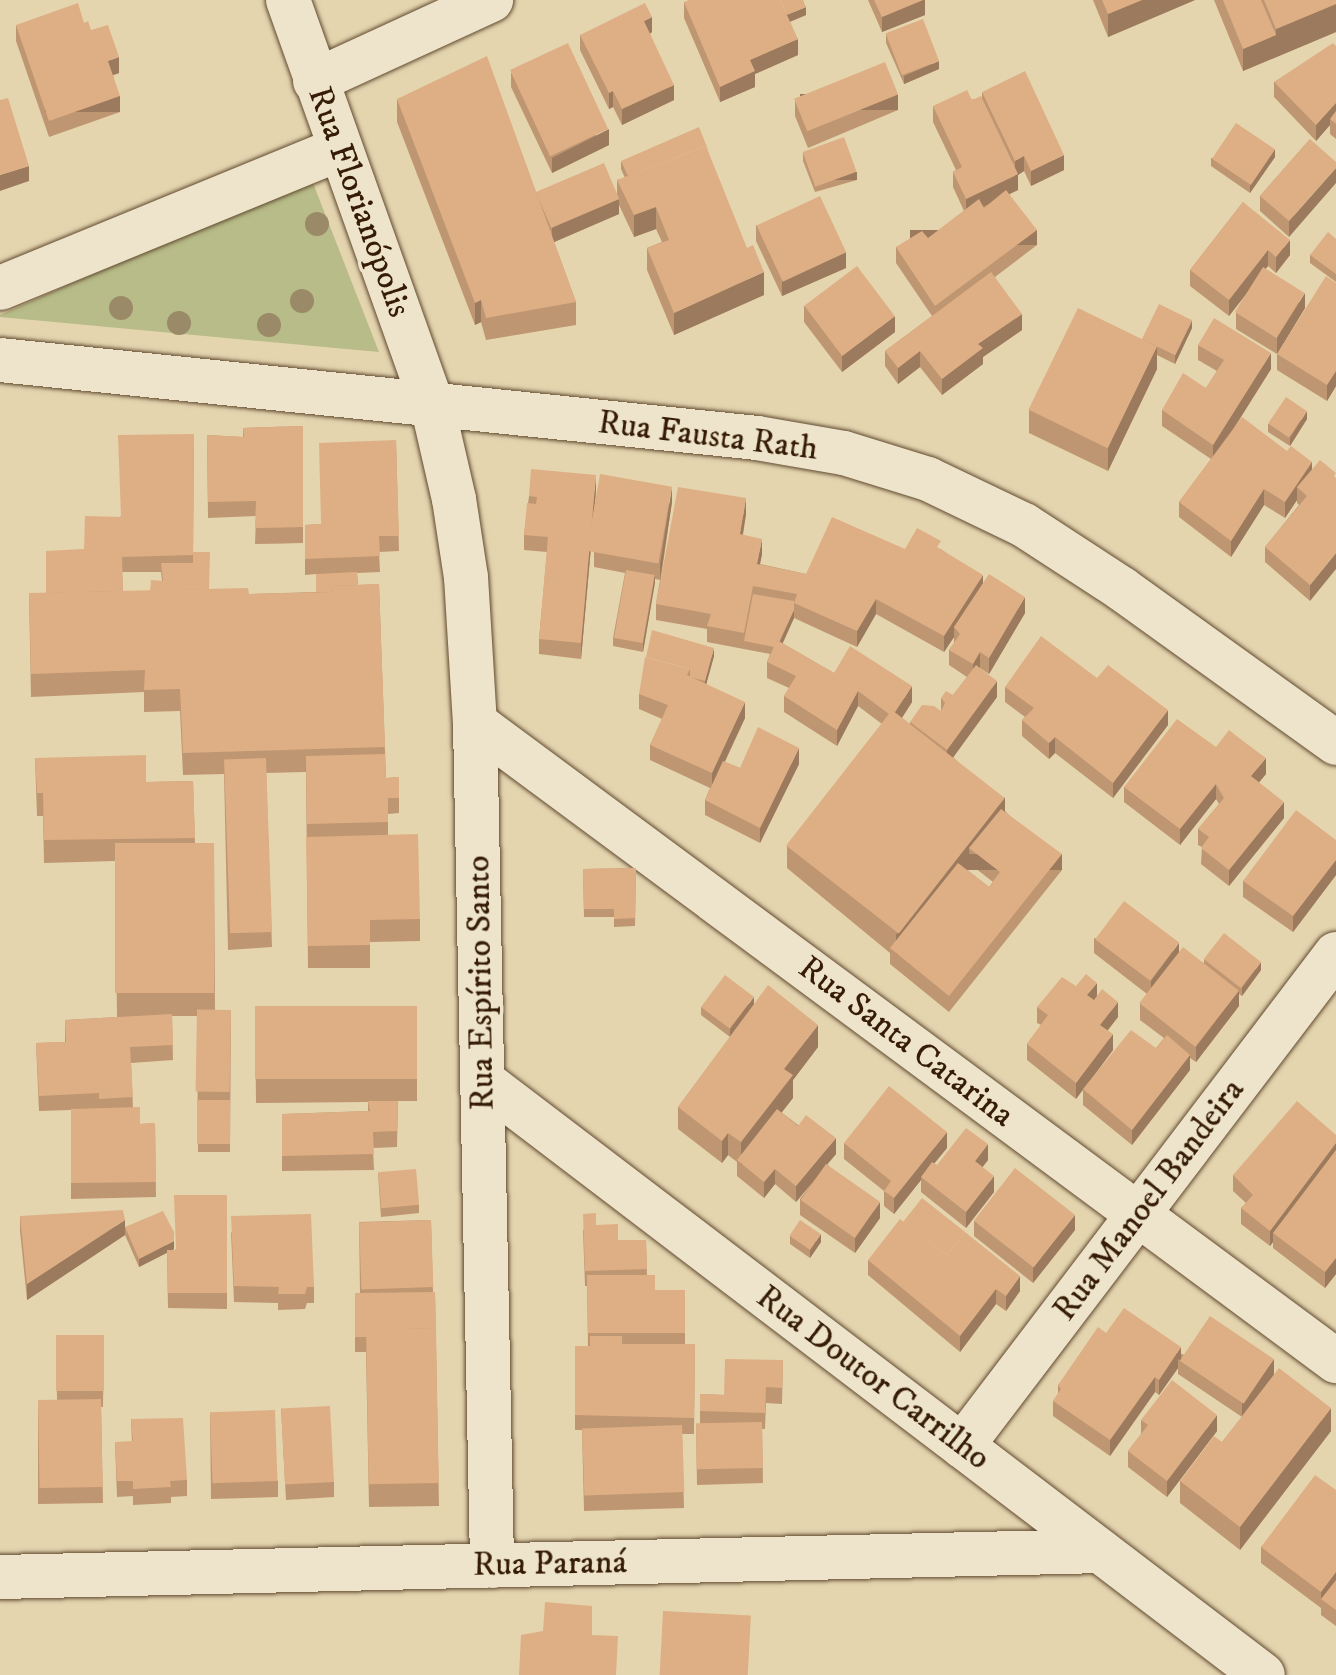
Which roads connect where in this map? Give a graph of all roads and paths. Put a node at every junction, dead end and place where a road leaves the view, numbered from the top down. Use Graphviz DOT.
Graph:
graph roads {
  1 [pos="288,0"];
  2 [pos="491,0"];
  3 [pos="315,81"];
  4 [pos="339,149"];
  5 [pos="0,288"];
  6 [pos="0,360"];
  7 [pos="432,404"];
  8 [pos="475,723"];
  9 [pos="1336,743"];
  10 [pos="1336,954"];
  11 [pos="483,1081"];
  12 [pos="1139,1215"];
  13 [pos="1336,1361"];
  14 [pos="962,1446"];
  15 [pos="1100,1551"];
  16 [pos="492,1566"];
  17 [pos="0,1577"];
  18 [pos="1263,1675"];
  1 -- 3 [label="street, Rua Florianópolis"];
  2 -- 3 [label="street"];
  3 -- 4 [label="street, Rua Florianópolis"];
  4 -- 5 [label="street"];
  4 -- 7 [label="street, Rua Florianópolis"];
  6 -- 7 [label="street, Rua Fausta Rath"];
  7 -- 8 [label="street, Rua Espírito Santo"];
  7 -- 9 [label="street, Rua Fausta Rath"];
  8 -- 11 [label="street, Rua Espírito Santo"];
  8 -- 12 [label="street, Rua Santa Catarina"];
  10 -- 12 [label="street, Rua Manoel Bandeira"];
  11 -- 14 [label="street, Rua Doutor Carrilho"];
  11 -- 16 [label="street, Rua Espírito Santo"];
  12 -- 13 [label="street, Rua Santa Catarina"];
  12 -- 14 [label="street, Rua Manoel Bandeira"];
  14 -- 15 [label="street, Rua Doutor Carrilho"];
  15 -- 16 [label="street, Rua Paraná"];
  15 -- 18 [label="street, Rua Doutor Carrilho"];
  16 -- 17 [label="street, Rua Paraná"];
}
